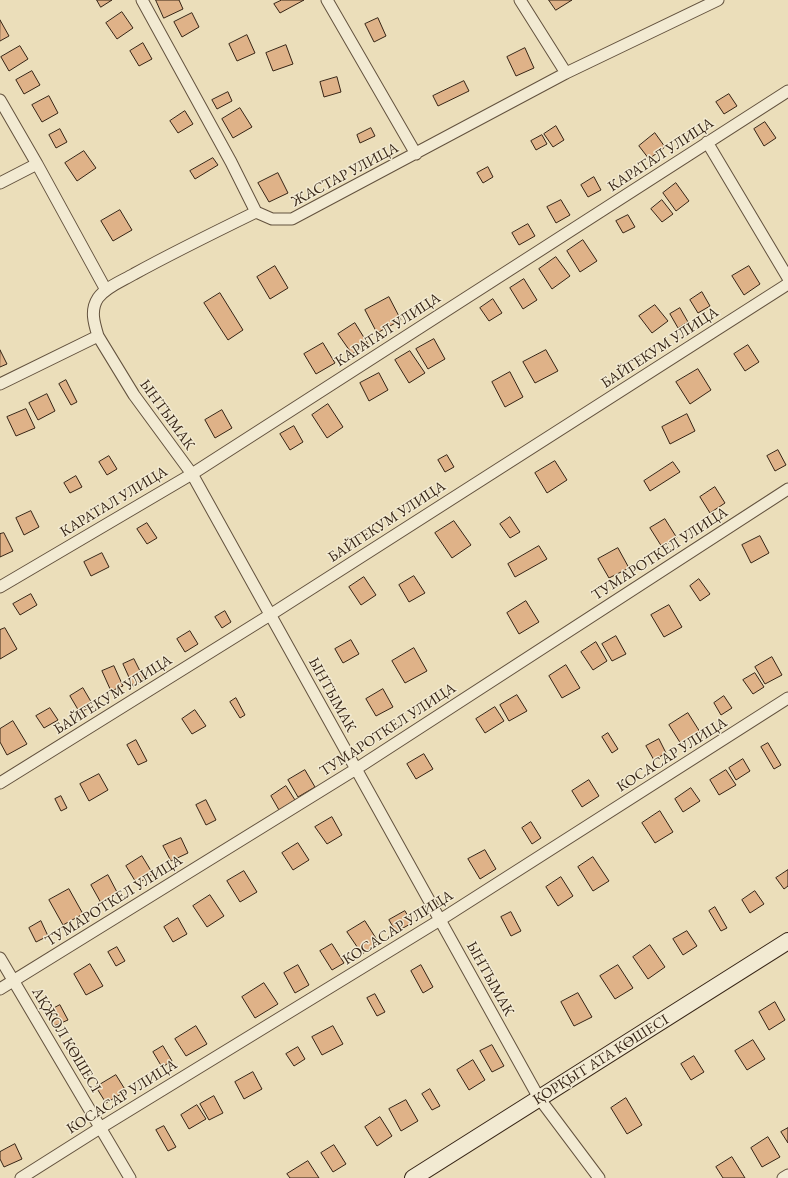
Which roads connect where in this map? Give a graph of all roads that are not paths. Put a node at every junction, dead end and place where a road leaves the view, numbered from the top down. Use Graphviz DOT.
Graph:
graph roads {
  1 [pos="142,0"];
  2 [pos="327,0"];
  3 [pos="520,0"];
  4 [pos="718,0"];
  5 [pos="566,73"];
  6 [pos="788,91"];
  7 [pos="0,100"];
  8 [pos="707,142"];
  9 [pos="416,154"];
  10 [pos="37,164"];
  11 [pos="0,183"];
  12 [pos="256,212"];
  13 [pos="788,278"];
  14 [pos="788,284"];
  15 [pos="106,290"];
  16 [pos="98,336"];
  17 [pos="0,384"];
  18 [pos="192,474"];
  19 [pos="788,489"];
  20 [pos="0,587"];
  21 [pos="270,615"];
  22 [pos="788,698"];
  23 [pos="356,770"];
  24 [pos="0,783"];
  25 [pos="440,920"];
  26 [pos="788,941"];
  27 [pos="0,958"];
  28 [pos="14,981"];
  29 [pos="0,989"];
  30 [pos="539,1098"];
  31 [pos="100,1128"];
  32 [pos="788,1175"];
  33 [pos="21,1178"];
  34 [pos="130,1178"];
  35 [pos="413,1178"];
  36 [pos="599,1178"];
  37 [pos="783,1178"];
  1 -- 12 [label="street"];
  2 -- 9 [label="street"];
  3 -- 5 [label="street"];
  4 -- 5 [label="street, ЖАСТАР УЛИЦА"];
  5 -- 9 [label="street, ЖАСТАР УЛИЦА"];
  6 -- 8 [label="street, КАРАТАЛ УЛИЦА"];
  7 -- 10 [label="street"];
  8 -- 13 [label="street"];
  8 -- 18 [label="street, КАРАТАЛ УЛИЦА"];
  9 -- 12 [label="street, ЖАСТАР УЛИЦА"];
  10 -- 11 [label="street"];
  10 -- 15 [label="street"];
  12 -- 15 [label="street"];
  14 -- 21 [label="street, БАЙГЕКУМ УЛИЦА"];
  15 -- 16 [label="street"];
  16 -- 17 [label="street"];
  16 -- 18 [label="street, ЫНТЫМАК"];
  18 -- 20 [label="street, КАРАТАЛ УЛИЦА"];
  18 -- 21 [label="street, ЫНТЫМАК"];
  19 -- 23 [label="street, ТУМАРОТКЕЛ УЛИЦА"];
  21 -- 23 [label="street, ЫНТЫМАК"];
  21 -- 24 [label="street, БАЙГЕКУМ УЛИЦА"];
  22 -- 25 [label="street, КОСАСАР УЛИЦА"];
  23 -- 25 [label="street, ЫНТЫМАК"];
  23 -- 28 [label="street, ТУМАРОТКЕЛ УЛИЦА"];
  25 -- 30 [label="street, ЫНТЫМАК"];
  25 -- 31 [label="street, КОСАСАР УЛИЦА"];
  26 -- 30 [label="main road, ҚОРҚЫТ АТА КӨШЕСІ"];
  27 -- 28 [label="street, АҚЖОЛ КӨШЕСІ"];
  28 -- 29 [label="street, ТУМАРОТКЕЛ УЛИЦА"];
  28 -- 31 [label="street, АҚЖОЛ КӨШЕСІ"];
  30 -- 35 [label="main road, ҚОРҚЫТ АТА КӨШЕСІ"];
  30 -- 36 [label="street, ЫНТЫМАК"];
  31 -- 33 [label="street, КОСАСАР УЛИЦА"];
  31 -- 34 [label="street, АҚЖОЛ КӨШЕСІ"];
  32 -- 37 [label="street"];
}
